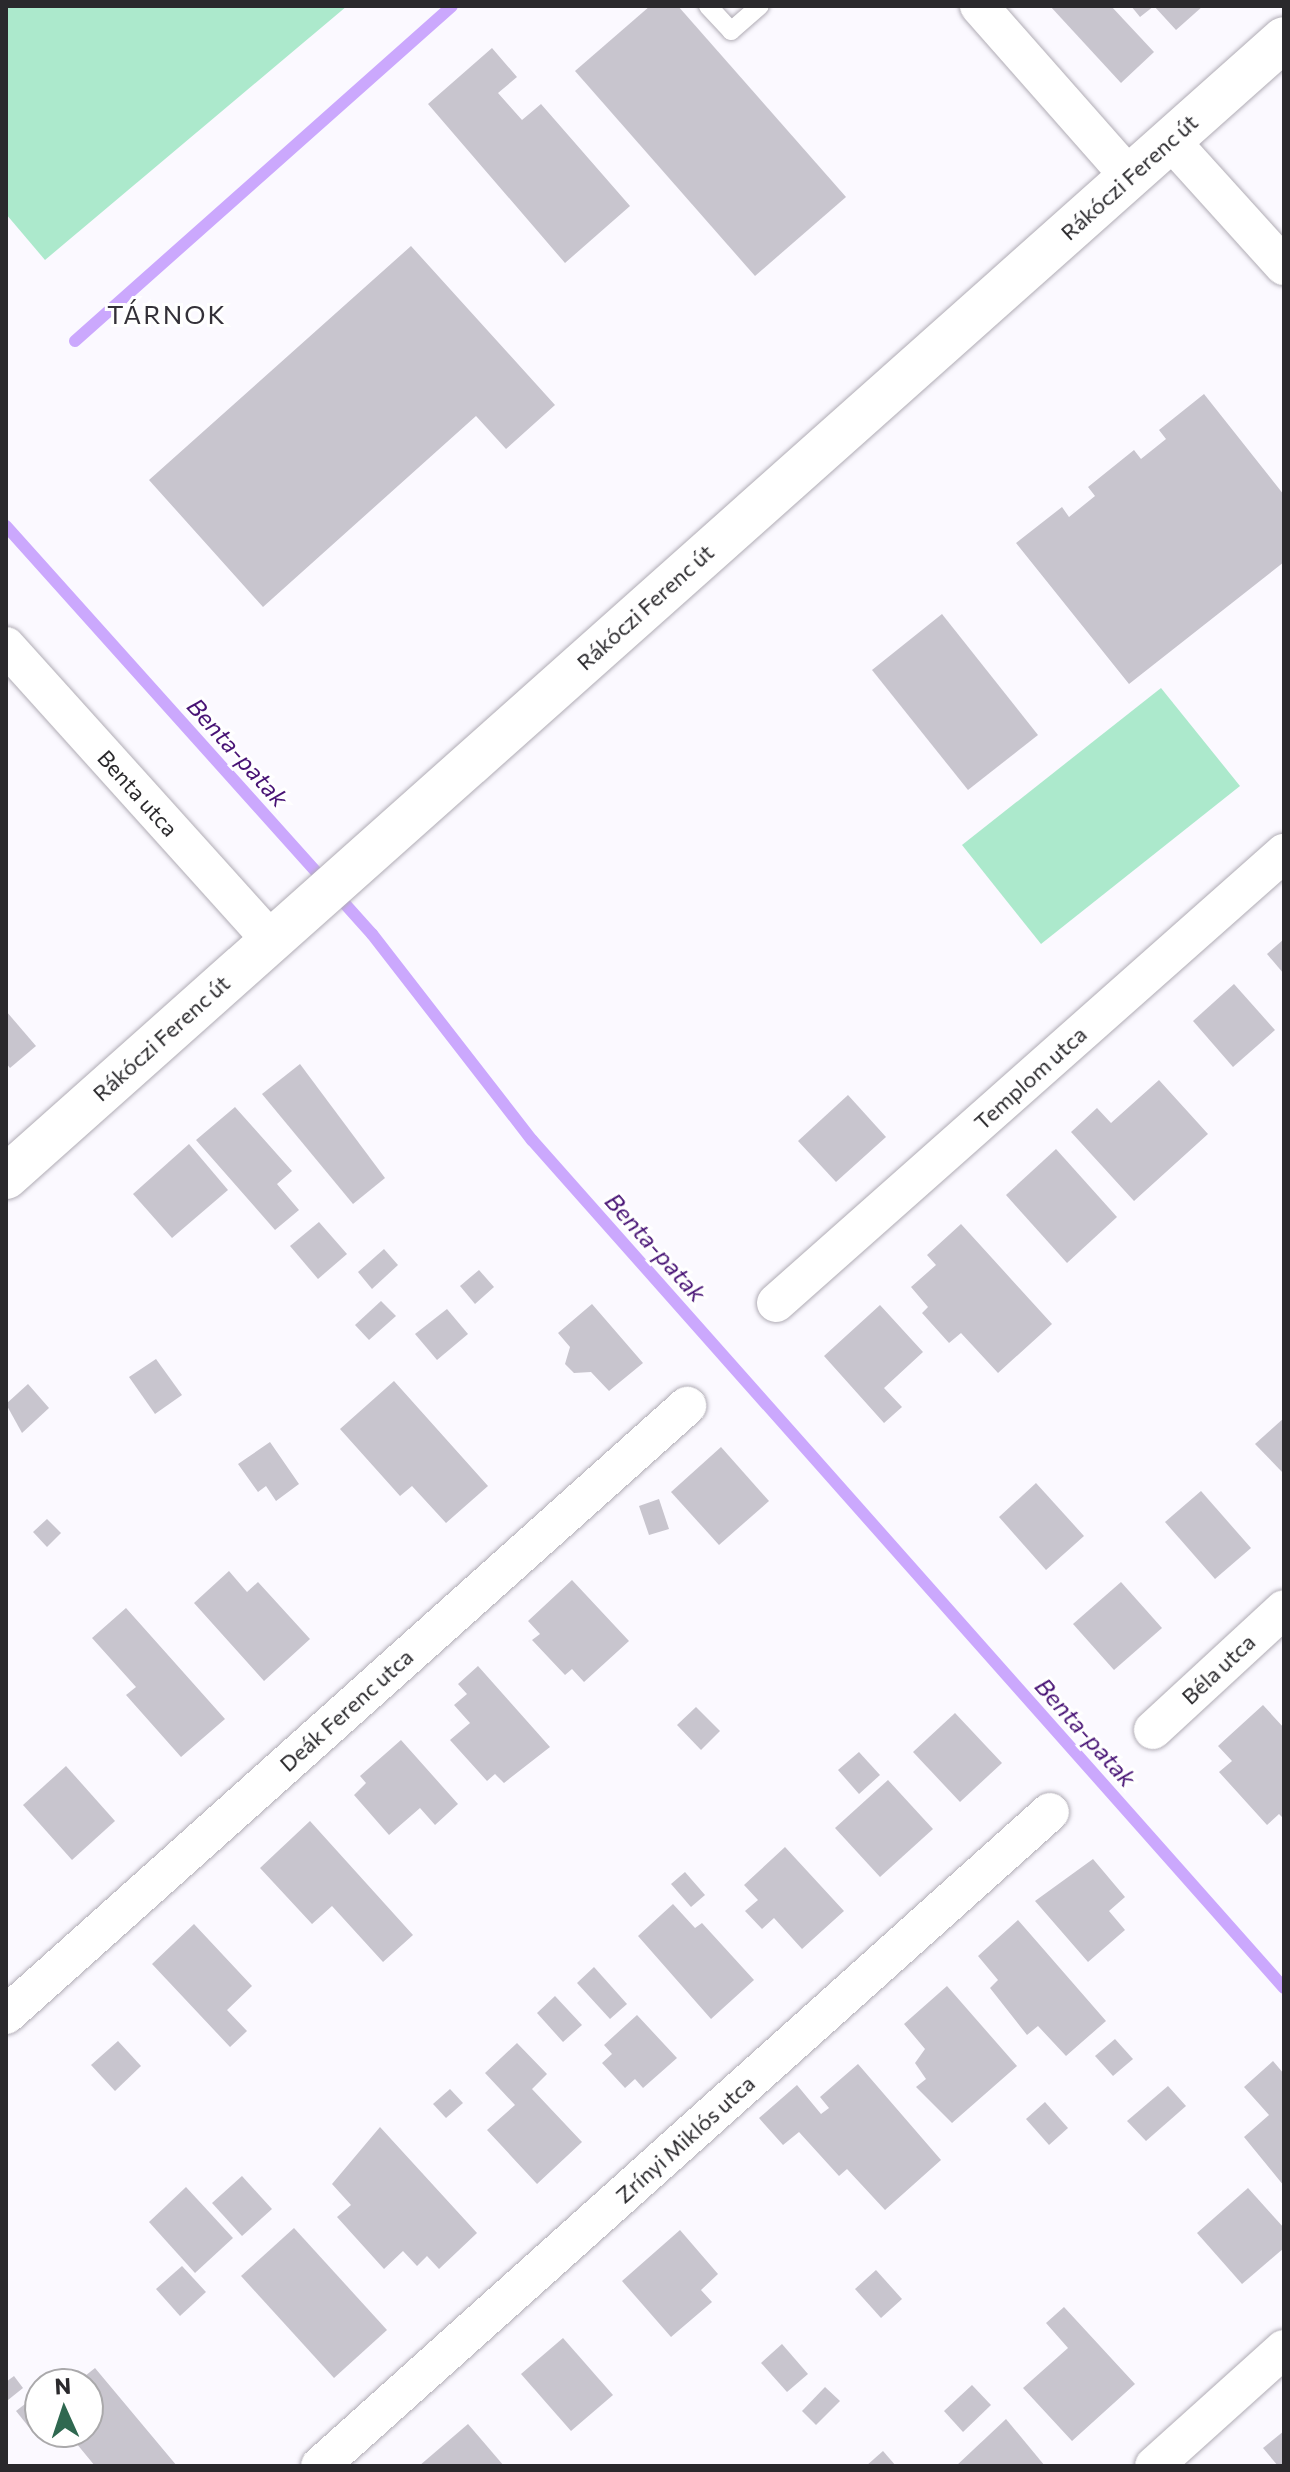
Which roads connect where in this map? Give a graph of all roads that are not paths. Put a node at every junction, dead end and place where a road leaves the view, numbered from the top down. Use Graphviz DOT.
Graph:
graph roads {
  1 [pos="708,6"];
  2 [pos="760,6"];
  3 [pos="979,6"];
  4 [pos="1284,39"];
  5 [pos="1170,140"];
  6 [pos="1129,176"];
  7 [pos="1284,266"];
  8 [pos="6,646"];
  9 [pos="1284,853"];
  10 [pos="271,940"];
  11 [pos="6,1177"];
  12 [pos="776,1303"];
  13 [pos="687,1406"];
  14 [pos="1284,1609"];
  15 [pos="1153,1730"];
  16 [pos="1050,1812"];
  17 [pos="6,2015"];
  18 [pos="1284,2349"];
  19 [pos="320,2466"];
  20 [pos="1154,2466"];
  1 -- 2 [label="lane"];
  3 -- 6 [label="street"];
  4 -- 5 [label="street, Rákóczi Ferenc út"];
  5 -- 6 [label="street, Rákóczi Ferenc út"];
  5 -- 7 [label="street"];
  6 -- 10 [label="street, Rákóczi Ferenc út"];
  8 -- 10 [label="street, Benta utca"];
  9 -- 12 [label="street, Templom utca"];
  10 -- 11 [label="street, Rákóczi Ferenc út"];
  13 -- 17 [label="street, Deák Ferenc utca"];
  14 -- 15 [label="street, Béla utca"];
  16 -- 19 [label="street, Zrínyi Miklós utca"];
  18 -- 20 [label="street"];
}
